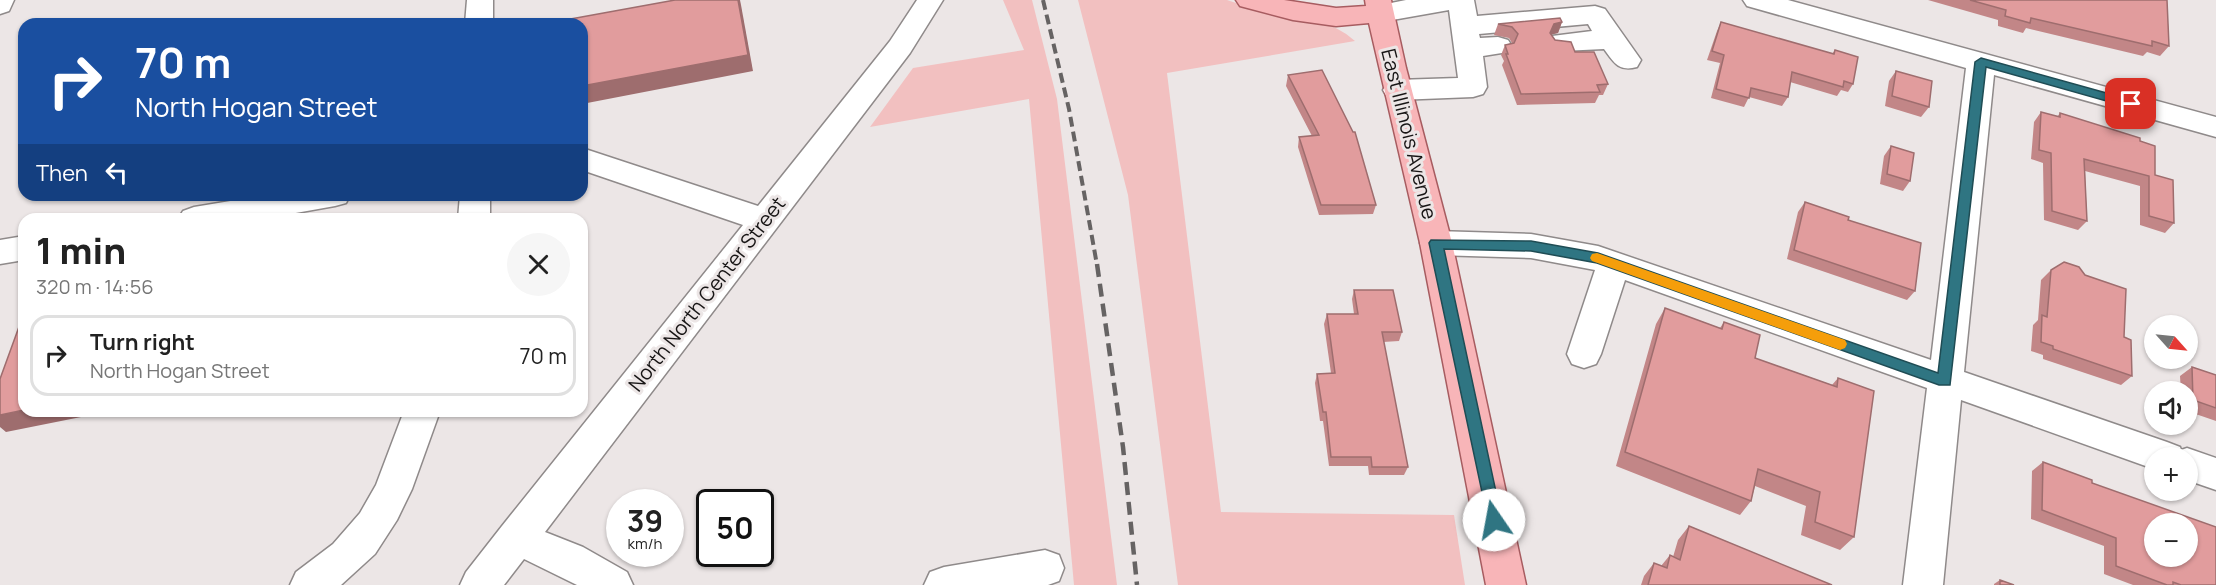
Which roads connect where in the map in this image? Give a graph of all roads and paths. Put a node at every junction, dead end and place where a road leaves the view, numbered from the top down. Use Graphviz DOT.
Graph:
graph roads {
  1 [pos="2,0"];
  2 [pos="480,0"];
  3 [pos="930,0"];
  4 [pos="1249,0"];
  5 [pos="1755,0"];
  6 [pos="0,4"];
  7 [pos="1379,7"];
  8 [pos="1592,7"];
  9 [pos="479,18"];
  10 [pos="1463,18"];
  11 [pos="1562,42"];
  12 [pos="1498,46"];
  13 [pos="1981,62"];
  14 [pos="1397,90"];
  15 [pos="2216,127"];
  16 [pos="588,161"];
  17 [pos="300,201"];
  18 [pos="229,213"];
  19 [pos="765,220"];
  20 [pos="1436,243"];
  21 [pos="18,249"];
  22 [pos="0,252"];
  23 [pos="1614,264"];
  24 [pos="1584,354"];
  25 [pos="1945,381"];
  26 [pos="420,417"];
  27 [pos="2144,450"];
  28 [pos="2198,468"];
  29 [pos="2216,474"];
  30 [pos="516,538"];
  31 [pos="1045,567"];
  32 [pos="310,585"];
  33 [pos="480,585"];
  34 [pos="613,585"];
  35 [pos="944,585"];
  36 [pos="1506,585"];
  37 [pos="1923,585"];
  1 -- 6 [label="street"];
  2 -- 9 [label="street"];
  3 -- 19 [label="street, North North Center Street"];
  4 -- 7 [label="main road"];
  5 -- 13 [label="street"];
  7 -- 10 [label="street"];
  7 -- 14 [label="main road, East Illinois Avenue"];
  8 -- 10 [label="street"];
  8 -- 11 [label="street"];
  10 -- 12 [label="street"];
  10 -- 14 [label="street"];
  13 -- 15 [label="street"];
  13 -- 25 [label="street"];
  14 -- 20 [label="main road, East Illinois Avenue"];
  16 -- 19 [label="street"];
  17 -- 18 [label="street"];
  19 -- 30 [label="street, North North Center Street"];
  20 -- 23 [label="street"];
  20 -- 36 [label="main road, East Illinois Avenue"];
  21 -- 22 [label="street"];
  23 -- 24 [label="street"];
  23 -- 25 [label="street"];
  25 -- 27 [label="street"];
  25 -- 37 [label="street"];
  26 -- 32 [label="street"];
  28 -- 29 [label="street"];
  30 -- 33 [label="street, North North Center Street"];
  30 -- 34 [label="street"];
  31 -- 35 [label="street"];
}
